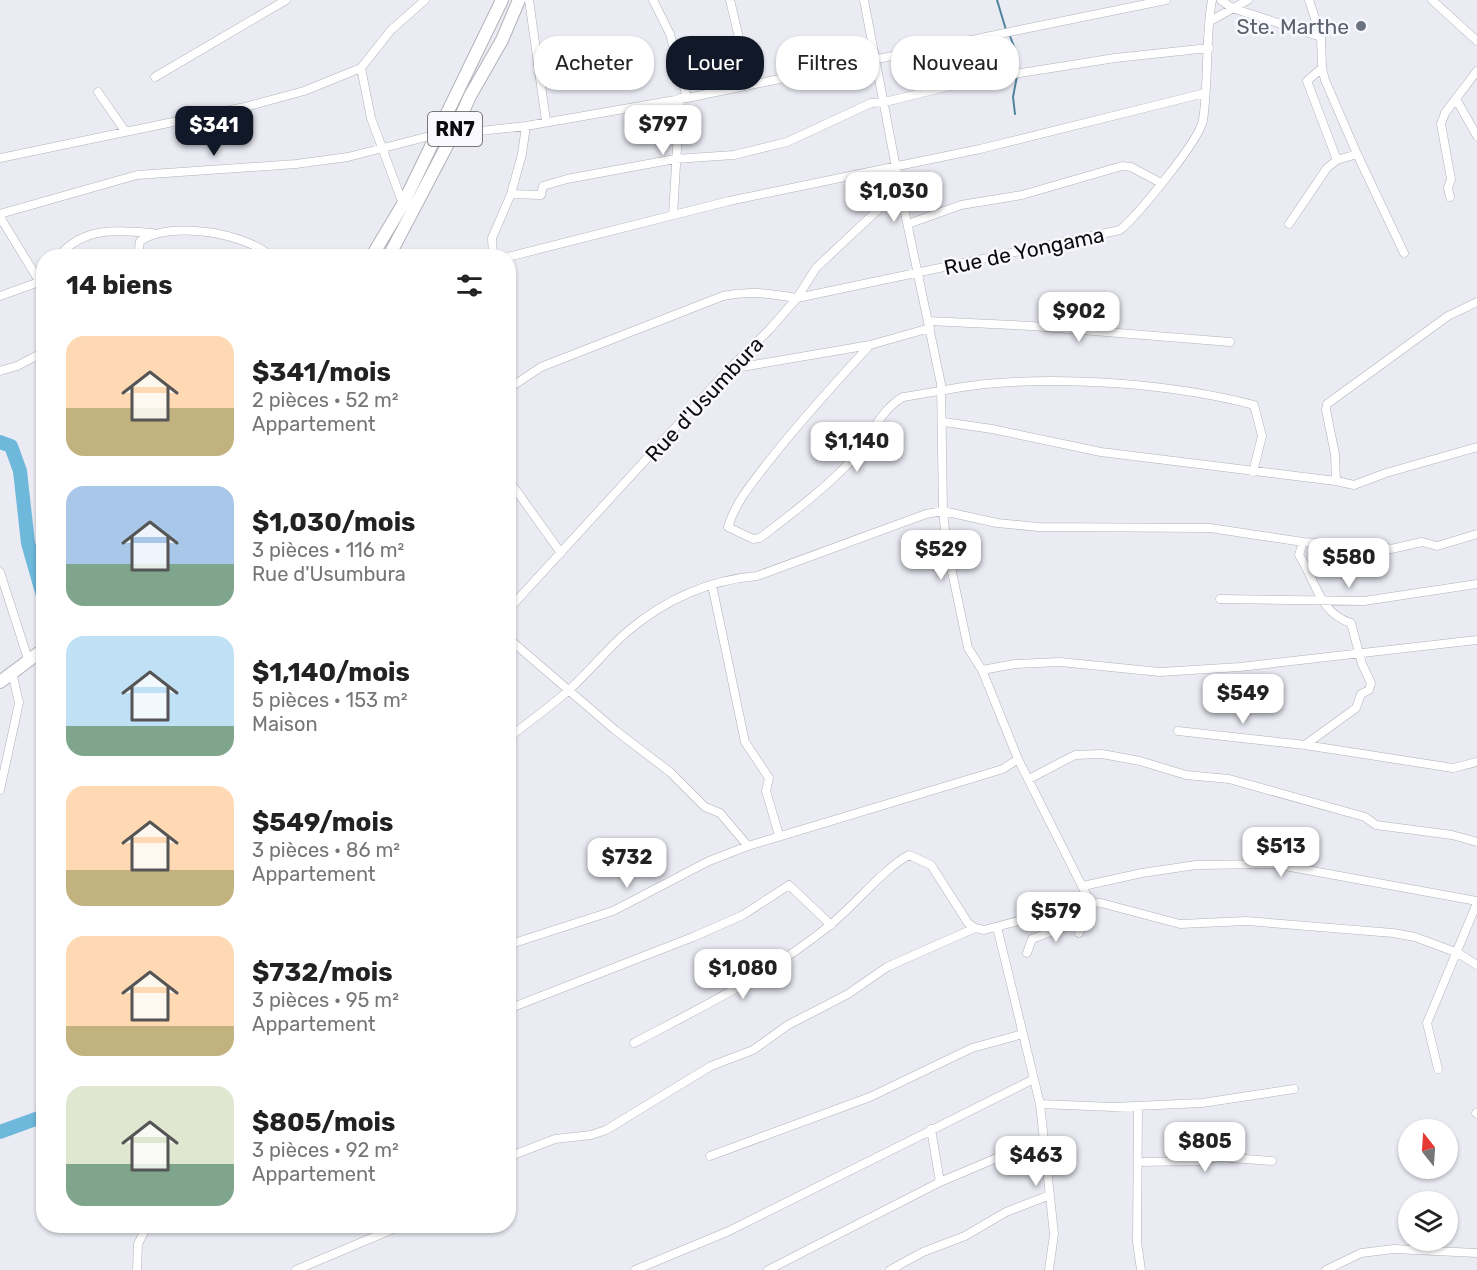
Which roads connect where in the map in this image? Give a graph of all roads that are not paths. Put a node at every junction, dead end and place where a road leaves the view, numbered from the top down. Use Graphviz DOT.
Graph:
graph roads {
  1 [pos="286,0"];
  2 [pos="425,0"];
  3 [pos="502,0"];
  4 [pos="519,0"];
  5 [pos="529,0"];
  6 [pos="653,0"];
  7 [pos="730,0"];
  8 [pos="864,0"];
  9 [pos="1166,0"];
  10 [pos="1212,0"];
  11 [pos="1221,0"];
  12 [pos="1248,0"];
  13 [pos="1309,0"];
  14 [pos="1432,0"];
  15 [pos="1232,8"];
  16 [pos="1210,21"];
  17 [pos="739,36"];
  18 [pos="871,36"];
  19 [pos="1321,38"];
  20 [pos="1477,40"];
  21 [pos="1209,48"];
  22 [pos="879,58"];
  23 [pos="361,68"];
  24 [pos="1322,68"];
  25 [pos="1477,71"];
  26 [pos="879,73"];
  27 [pos="155,77"];
  28 [pos="722,90"];
  29 [pos="98,92"];
  30 [pos="1205,93"];
  31 [pos="684,98"];
  32 [pos="1456,99"];
  33 [pos="885,102"];
  34 [pos="546,121"];
  35 [pos="526,126"];
  36 [pos="124,131"];
  37 [pos="435,136"];
  38 [pos="452,136"];
  39 [pos="1477,136"];
  40 [pos="382,148"];
  41 [pos="1357,154"];
  42 [pos="0,158"];
  43 [pos="675,159"];
  44 [pos="1337,160"];
  45 [pos="896,167"];
  46 [pos="1161,183"];
  47 [pos="900,189"];
  48 [pos="511,194"];
  49 [pos="1450,197"];
  50 [pos="403,204"];
  51 [pos="673,215"];
  52 [pos="0,216"];
  53 [pos="908,224"];
  54 [pos="1289,224"];
  55 [pos="152,233"];
  56 [pos="65,249"];
  57 [pos="139,249"];
  58 [pos="263,249"];
  59 [pos="376,249"];
  60 [pos="393,249"];
  61 [pos="493,249"];
  62 [pos="1404,253"];
  63 [pos="516,255"];
  64 [pos="36,273"];
  65 [pos="920,273"];
  66 [pos="36,284"];
  67 [pos="0,296"];
  68 [pos="797,297"];
  69 [pos="1477,303"];
  70 [pos="929,325"];
  71 [pos="1230,342"];
  72 [pos="870,345"];
  73 [pos="36,356"];
  74 [pos="728,370"];
  75 [pos="0,371"];
  76 [pos="516,383"];
  77 [pos="942,393"];
  78 [pos="944,422"];
  79 [pos="1477,447"];
  80 [pos="1253,472"];
  81 [pos="1336,481"];
  82 [pos="516,490"];
  83 [pos="943,511"];
  84 [pos="1477,534"];
  85 [pos="1303,542"];
  86 [pos="561,553"];
  87 [pos="0,572"];
  88 [pos="1477,584"];
  89 [pos="712,585"];
  90 [pos="1221,599"];
  91 [pos="516,601"];
  92 [pos="1321,602"];
  93 [pos="1477,640"];
  94 [pos="516,645"];
  95 [pos="1359,652"];
  96 [pos="36,653"];
  97 [pos="28,658"];
  98 [pos="982,670"];
  99 [pos="12,672"];
  100 [pos="0,682"];
  101 [pos="570,689"];
  102 [pos="1178,731"];
  103 [pos="516,732"];
  104 [pos="1305,744"];
  105 [pos="1018,759"];
  106 [pos="1477,762"];
  107 [pos="1029,779"];
  108 [pos="0,790"];
  109 [pos="779,835"];
  110 [pos="1477,842"];
  111 [pos="748,846"];
  112 [pos="1083,886"];
  113 [pos="1090,902"];
  114 [pos="1477,903"];
  115 [pos="1085,919"];
  116 [pos="831,925"];
  117 [pos="997,927"];
  118 [pos="975,928"];
  119 [pos="1079,933"];
  120 [pos="516,942"];
  121 [pos="1027,953"];
  122 [pos="1458,953"];
  123 [pos="1477,965"];
  124 [pos="516,1006"];
  125 [pos="1023,1035"];
  126 [pos="634,1043"];
  127 [pos="1438,1069"];
  128 [pos="1034,1079"];
  129 [pos="1294,1089"];
  130 [pos="1040,1104"];
  131 [pos="1138,1107"];
  132 [pos="931,1129"];
  133 [pos="1044,1138"];
  134 [pos="516,1154"];
  135 [pos="710,1156"];
  136 [pos="1272,1161"];
  137 [pos="1138,1162"];
  138 [pos="940,1182"];
  139 [pos="1050,1195"];
  140 [pos="142,1233"];
  141 [pos="383,1233"];
  142 [pos="1477,1253"];
  143 [pos="136,1270"];
  144 [pos="296,1270"];
  145 [pos="635,1270"];
  146 [pos="768,1270"];
  147 [pos="890,1270"];
  148 [pos="1049,1270"];
  149 [pos="1141,1270"];
  150 [pos="1326,1270"];
  1 -- 27 [label="street"];
  2 -- 23 [label="street"];
  3 -- 37 [label="main road, RN7"];
  4 -- 38 [label="main road, RN7"];
  5 -- 34 [label="street"];
  6 -- 31 [label="street"];
  7 -- 17 [label="street"];
  8 -- 18 [label="street"];
  9 -- 22 [label="street"];
  10 -- 16 [label="street, Rue de Yongama"];
  11 -- 15 [label="street"];
  12 -- 15 [label="street"];
  13 -- 19 [label="street"];
  14 -- 20 [label="street"];
  15 -- 16 [label="street"];
  15 -- 19 [label="street"];
  16 -- 21 [label="street, Rue de Yongama"];
  19 -- 24 [label="street"];
  21 -- 30 [label="street, Rue de Yongama"];
  21 -- 33 [label="street"];
  23 -- 36 [label="street"];
  23 -- 40 [label="street"];
  24 -- 41 [label="street"];
  24 -- 44 [label="street"];
  25 -- 32 [label="street"];
  26 -- 33 [label="street"];
  28 -- 31 [label="street"];
  29 -- 36 [label="street"];
  30 -- 45 [label="street"];
  30 -- 46 [label="street, Rue de Yongama"];
  31 -- 34 [label="street"];
  31 -- 43 [label="street"];
  32 -- 39 [label="street"];
  32 -- 49 [label="street"];
  33 -- 43 [label="street"];
  33 -- 45 [label="street"];
  34 -- 35 [label="street"];
  35 -- 38 [label="street"];
  35 -- 48 [label="street"];
  36 -- 42 [label="street"];
  37 -- 38 [label="street"];
  37 -- 40 [label="street"];
  37 -- 50 [label="main road, RN7"];
  38 -- 60 [label="main road, RN7"];
  40 -- 50 [label="street"];
  40 -- 52 [label="street"];
  41 -- 44 [label="street"];
  41 -- 62 [label="street"];
  43 -- 48 [label="street"];
  43 -- 51 [label="street"];
  44 -- 54 [label="street"];
  45 -- 47 [label="street"];
  45 -- 51 [label="street"];
  46 -- 53 [label="street"];
  46 -- 65 [label="street, Rue de Yongama"];
  47 -- 53 [label="street"];
  47 -- 68 [label="street, Rue d'Usumbura"];
  48 -- 61 [label="street"];
  50 -- 59 [label="main road, RN7"];
  51 -- 63 [label="street"];
  52 -- 64 [label="street"];
  53 -- 65 [label="street"];
  55 -- 56 [label="street"];
  55 -- 57 [label="street"];
  55 -- 58 [label="street"];
  65 -- 68 [label="street, Rue de Yongama"];
  65 -- 70 [label="street"];
  66 -- 67 [label="street"];
  68 -- 74 [label="street, Rue d'Usumbura"];
  68 -- 76 [label="street"];
  69 -- 81 [label="street"];
  70 -- 71 [label="street"];
  70 -- 72 [label="street"];
  70 -- 77 [label="street"];
  72 -- 74 [label="street"];
  72 -- 77 [label="street"];
  73 -- 75 [label="street"];
  74 -- 86 [label="street, Rue d'Usumbura"];
  77 -- 78 [label="street"];
  77 -- 80 [label="street"];
  78 -- 80 [label="street"];
  78 -- 83 [label="street"];
  79 -- 81 [label="street"];
  80 -- 81 [label="street"];
  82 -- 86 [label="street"];
  83 -- 85 [label="street"];
  83 -- 89 [label="street"];
  83 -- 98 [label="street"];
  84 -- 85 [label="street"];
  85 -- 92 [label="street"];
  86 -- 91 [label="street, Rue d'Usumbura"];
  87 -- 97 [label="street"];
  88 -- 92 [label="street"];
  89 -- 101 [label="street"];
  89 -- 109 [label="street"];
  90 -- 92 [label="street"];
  92 -- 95 [label="street"];
  93 -- 95 [label="street"];
  94 -- 101 [label="street"];
  95 -- 98 [label="street"];
  95 -- 104 [label="street"];
  96 -- 97 [label="main road"];
  97 -- 99 [label="main road"];
  98 -- 105 [label="street"];
  99 -- 100 [label="main road"];
  99 -- 108 [label="street"];
  101 -- 103 [label="street"];
  101 -- 111 [label="street"];
  102 -- 104 [label="street"];
  104 -- 106 [label="street"];
  105 -- 107 [label="street"];
  105 -- 109 [label="street"];
  107 -- 110 [label="street"];
  107 -- 112 [label="street"];
  109 -- 111 [label="street"];
  111 -- 120 [label="street"];
  112 -- 113 [label="street"];
  112 -- 114 [label="street"];
  113 -- 115 [label="street"];
  113 -- 117 [label="street"];
  113 -- 122 [label="street"];
  114 -- 122 [label="street"];
  115 -- 119 [label="street"];
  115 -- 121 [label="street"];
  116 -- 118 [label="street"];
  116 -- 124 [label="street"];
  116 -- 126 [label="street"];
  117 -- 118 [label="street"];
  117 -- 125 [label="street"];
  118 -- 134 [label="street"];
  122 -- 123 [label="street"];
  122 -- 127 [label="street"];
  125 -- 128 [label="street"];
  125 -- 135 [label="street"];
  128 -- 130 [label="street"];
  128 -- 132 [label="street"];
  129 -- 131 [label="street"];
  130 -- 131 [label="street"];
  130 -- 133 [label="street"];
  131 -- 137 [label="street"];
  132 -- 138 [label="street"];
  132 -- 145 [label="street"];
  133 -- 138 [label="street"];
  133 -- 139 [label="street"];
  136 -- 137 [label="street"];
  137 -- 149 [label="street"];
  138 -- 146 [label="street"];
  139 -- 147 [label="street"];
  139 -- 148 [label="street"];
  140 -- 143 [label="street"];
  141 -- 144 [label="street"];
  142 -- 150 [label="street"];
}
